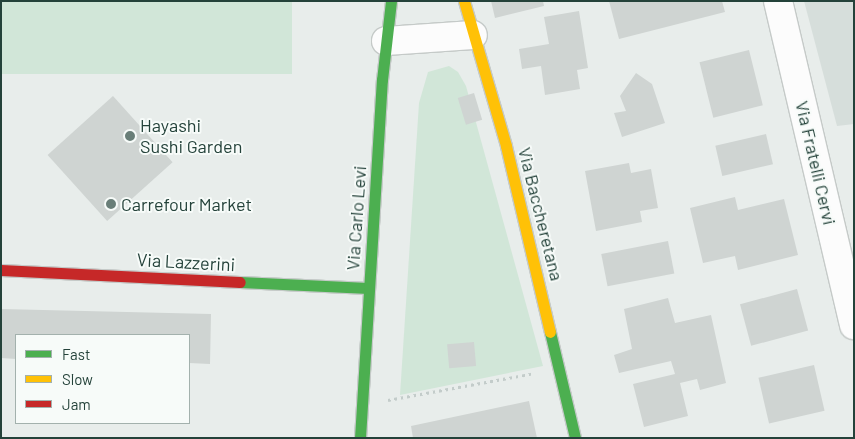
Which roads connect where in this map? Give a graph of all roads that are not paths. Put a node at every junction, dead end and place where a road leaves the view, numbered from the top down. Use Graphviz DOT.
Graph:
graph roads {
  1 [pos="391,1"];
  2 [pos="464,1"];
  3 [pos="778,1"];
  4 [pos="473,35"];
  5 [pos="386,41"];
  6 [pos="1,270"];
  7 [pos="368,288"];
  8 [pos="854,325"];
  9 [pos="360,438"];
  10 [pos="575,438"];
  1 -- 5 [label="street, Via Carlo Levi"];
  2 -- 4 [label="street, Via Baccheretana"];
  3 -- 8 [label="street, Via Fratelli Cervi"];
  4 -- 5 [label="street"];
  4 -- 10 [label="street, Via Baccheretana"];
  5 -- 7 [label="street, Via Carlo Levi"];
  6 -- 7 [label="street, Via Lazzerini"];
  7 -- 9 [label="street, Via Carlo Levi"];
}
